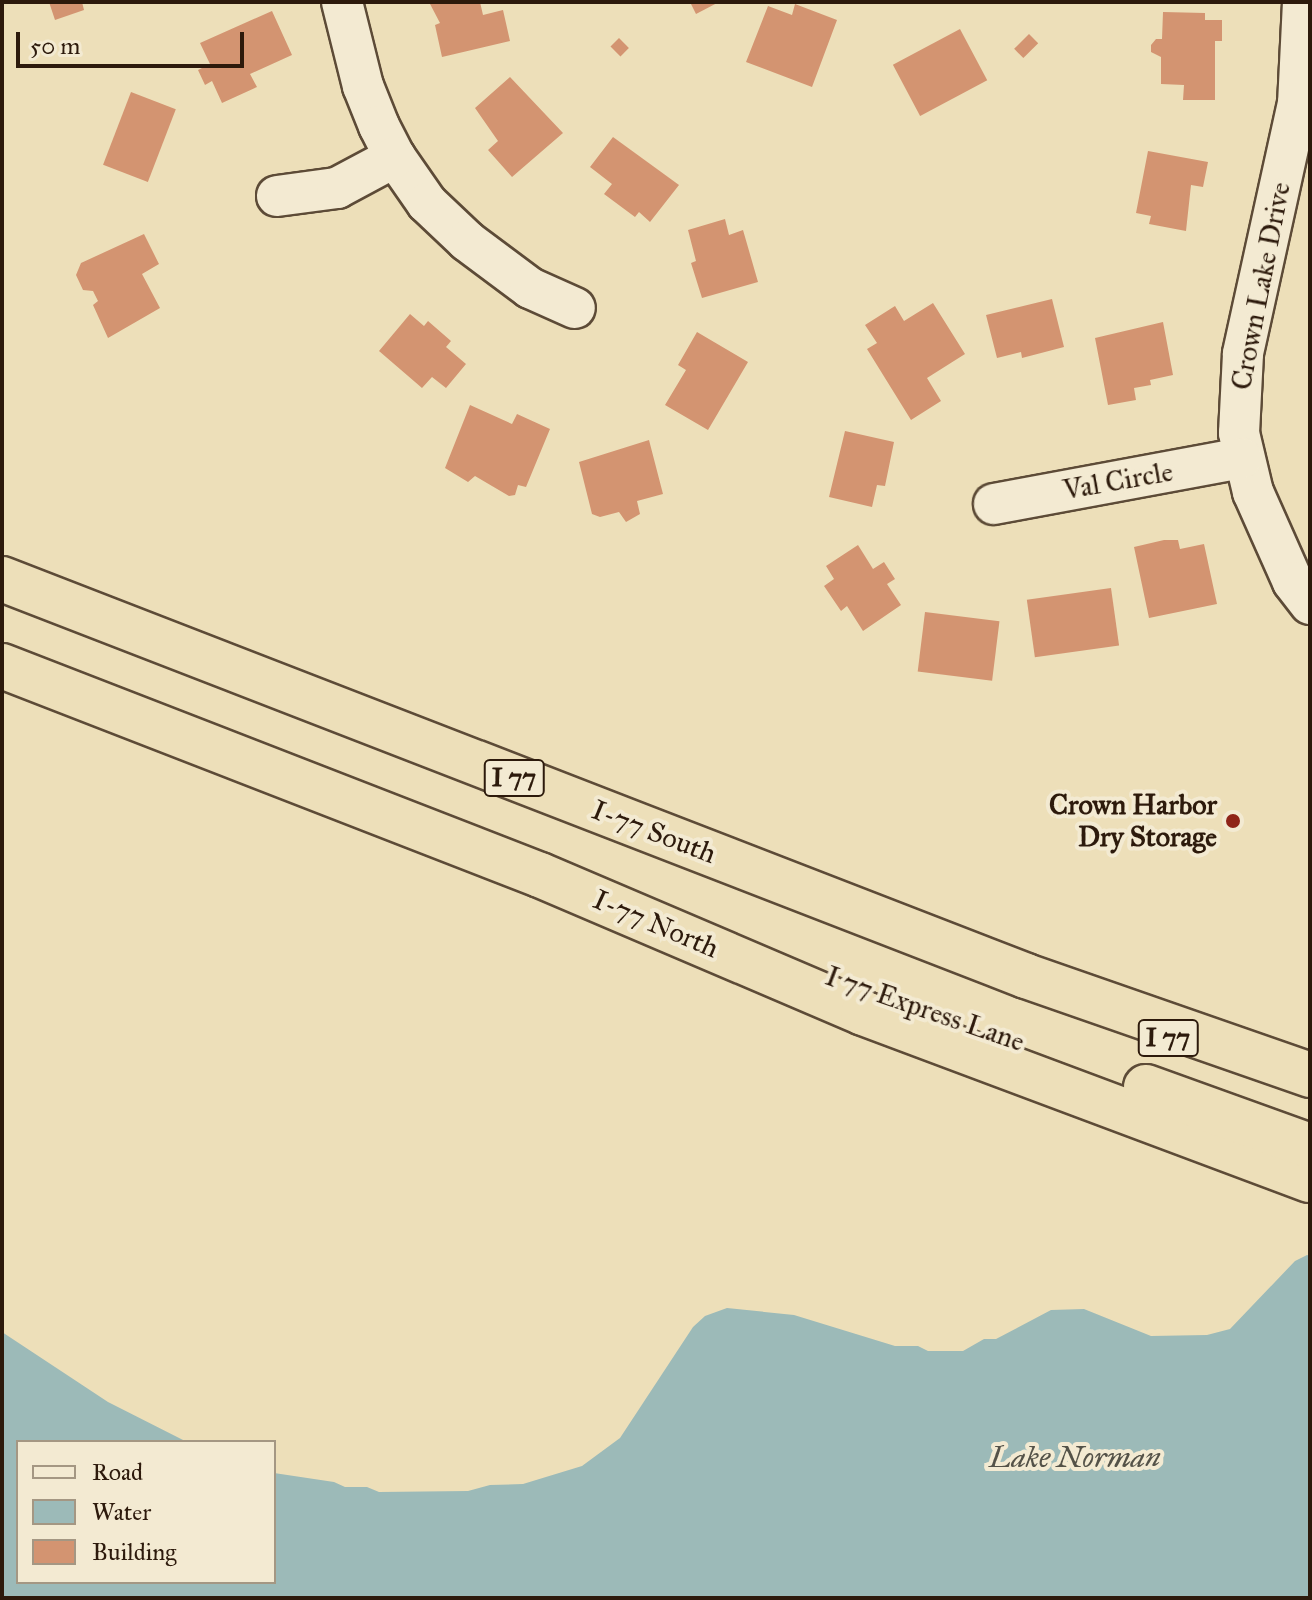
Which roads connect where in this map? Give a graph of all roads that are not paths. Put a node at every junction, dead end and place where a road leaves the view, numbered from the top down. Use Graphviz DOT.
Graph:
graph roads {
  1 [pos="342,2"];
  2 [pos="1303,2"];
  3 [pos="395,157"];
  4 [pos="277,196"];
  5 [pos="575,308"];
  6 [pos="1242,458"];
  7 [pos="994,504"];
  8 [pos="2,579"];
  9 [pos="1310,604"];
  10 [pos="2,666"];
  11 [pos="540,875"];
  12 [pos="1026,976"];
  13 [pos="1310,1075"];
  14 [pos="1310,1100"];
  15 [pos="1310,1146"];
  16 [pos="1310,1180"];
  1 -- 3 [label="street"];
  2 -- 6 [label="street, Crown Lake Drive"];
  3 -- 4 [label="street"];
  3 -- 5 [label="street"];
  6 -- 7 [label="street, Val Circle"];
  6 -- 9 [label="street, Crown Lake Drive"];
  8 -- 12 [label="highway, I-77 South / I 77"];
  10 -- 11 [label="highway, I-77 North / I 77"];
  11 -- 15 [label="highway, I 77 Express Lane / I 77"];
  11 -- 16 [label="highway, I-77 North / I 77"];
  12 -- 13 [label="highway, I-77 South / I 77"];
  12 -- 14 [label="highway, I 77"];
}
